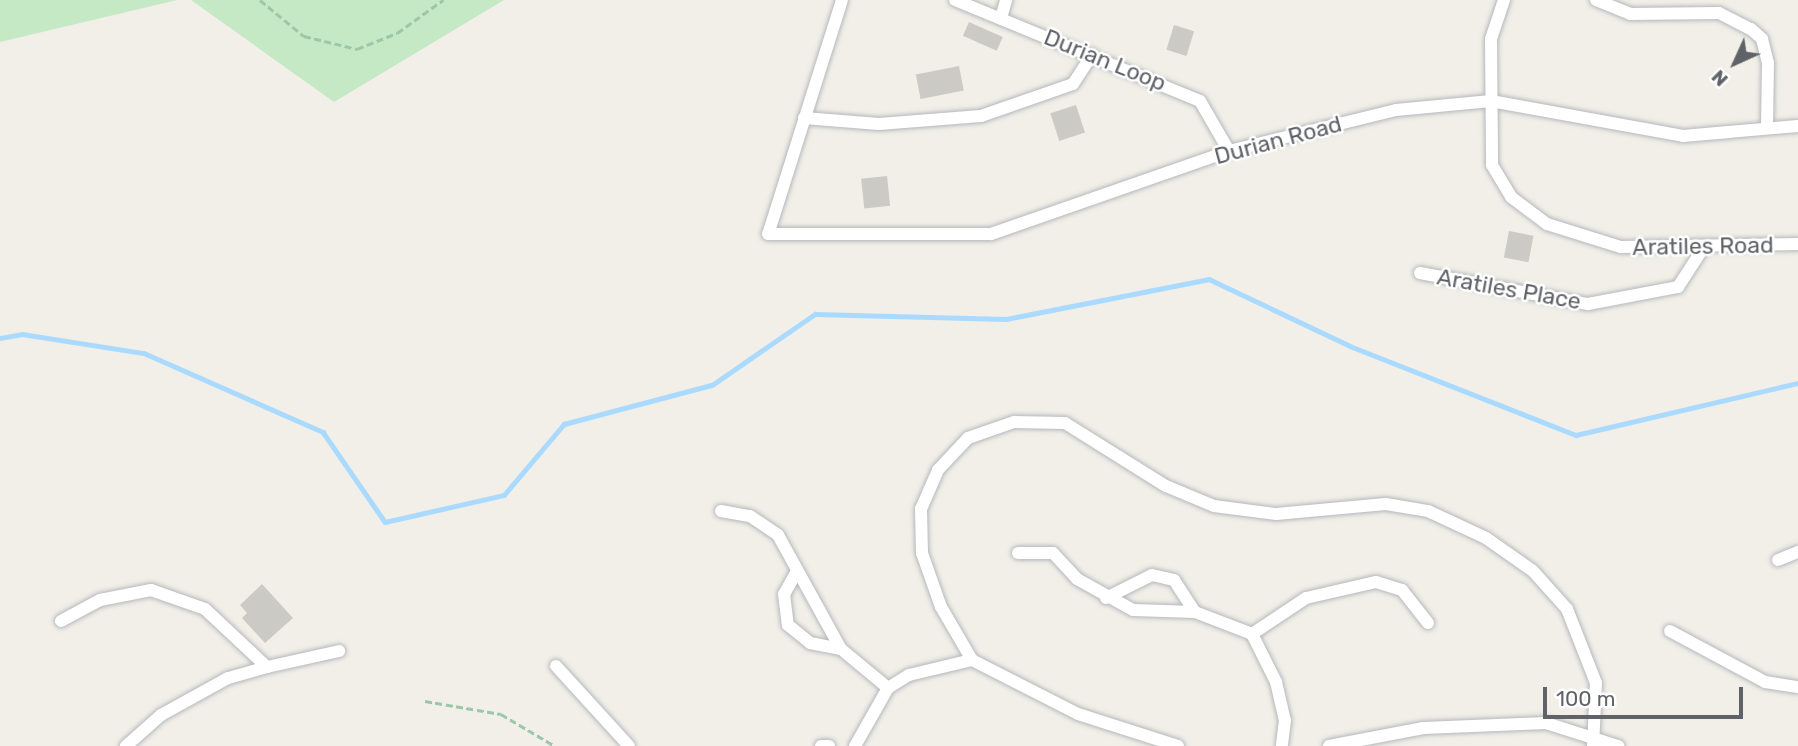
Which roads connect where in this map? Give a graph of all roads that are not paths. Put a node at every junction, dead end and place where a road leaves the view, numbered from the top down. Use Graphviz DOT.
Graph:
graph roads {
  1 [pos="842,0"];
  2 [pos="955,0"];
  3 [pos="1006,0"];
  4 [pos="1504,0"];
  5 [pos="1596,0"];
  6 [pos="974,4"];
  7 [pos="1001,18"];
  8 [pos="1092,55"];
  9 [pos="1491,102"];
  10 [pos="804,118"];
  11 [pos="1798,126"];
  12 [pos="1767,127"];
  13 [pos="1229,151"];
  14 [pos="1798,244"];
  15 [pos="1702,250"];
  16 [pos="1420,273"];
  17 [pos="721,511"];
  18 [pos="1798,552"];
  19 [pos="1018,553"];
  20 [pos="1778,559"];
  21 [pos="797,571"];
  22 [pos="1106,598"];
  23 [pos="1195,612"];
  24 [pos="61,621"];
  25 [pos="1428,623"];
  26 [pos="1670,631"];
  27 [pos="1252,634"];
  28 [pos="841,649"];
  29 [pos="339,651"];
  30 [pos="972,660"];
  31 [pos="556,666"];
  32 [pos="267,667"];
  33 [pos="1798,687"];
  34 [pos="888,688"];
  35 [pos="1596,741"];
  36 [pos="126,746"];
  37 [pos="629,746"];
  38 [pos="821,746"];
  39 [pos="829,746"];
  40 [pos="855,746"];
  41 [pos="1178,746"];
  42 [pos="1282,746"];
  43 [pos="1329,746"];
  44 [pos="1618,746"];
  1 -- 10 [label="street"];
  2 -- 6 [label="street, Durian Loop"];
  3 -- 7 [label="street"];
  4 -- 9 [label="street, Aratiles Road"];
  5 -- 12 [label="street"];
  6 -- 7 [label="street, Durian Loop"];
  7 -- 8 [label="street, Durian Loop"];
  8 -- 10 [label="street"];
  8 -- 13 [label="street, Durian Loop"];
  9 -- 12 [label="street, Durian Road"];
  9 -- 13 [label="street, Durian Road"];
  9 -- 15 [label="street, Aratiles Road"];
  10 -- 13 [label="street, Durian Road"];
  11 -- 12 [label="street, Durian Road"];
  14 -- 15 [label="street, Aratiles Road"];
  15 -- 16 [label="street, Aratiles Place"];
  17 -- 21 [label="street"];
  18 -- 20 [label="street"];
  19 -- 22 [label="street"];
  21 -- 28 [label="street"];
  21 -- 28 [label="street"];
  22 -- 23 [label="street"];
  22 -- 23 [label="street"];
  23 -- 27 [label="street"];
  24 -- 32 [label="street"];
  25 -- 27 [label="street"];
  26 -- 33 [label="street"];
  27 -- 42 [label="street"];
  28 -- 34 [label="street"];
  29 -- 32 [label="street"];
  30 -- 34 [label="street"];
  30 -- 35 [label="street"];
  30 -- 41 [label="street"];
  31 -- 37 [label="street"];
  32 -- 36 [label="street"];
  34 -- 40 [label="street"];
  35 -- 43 [label="street"];
  35 -- 44 [label="street"];
  38 -- 39 [label="street"];
}
